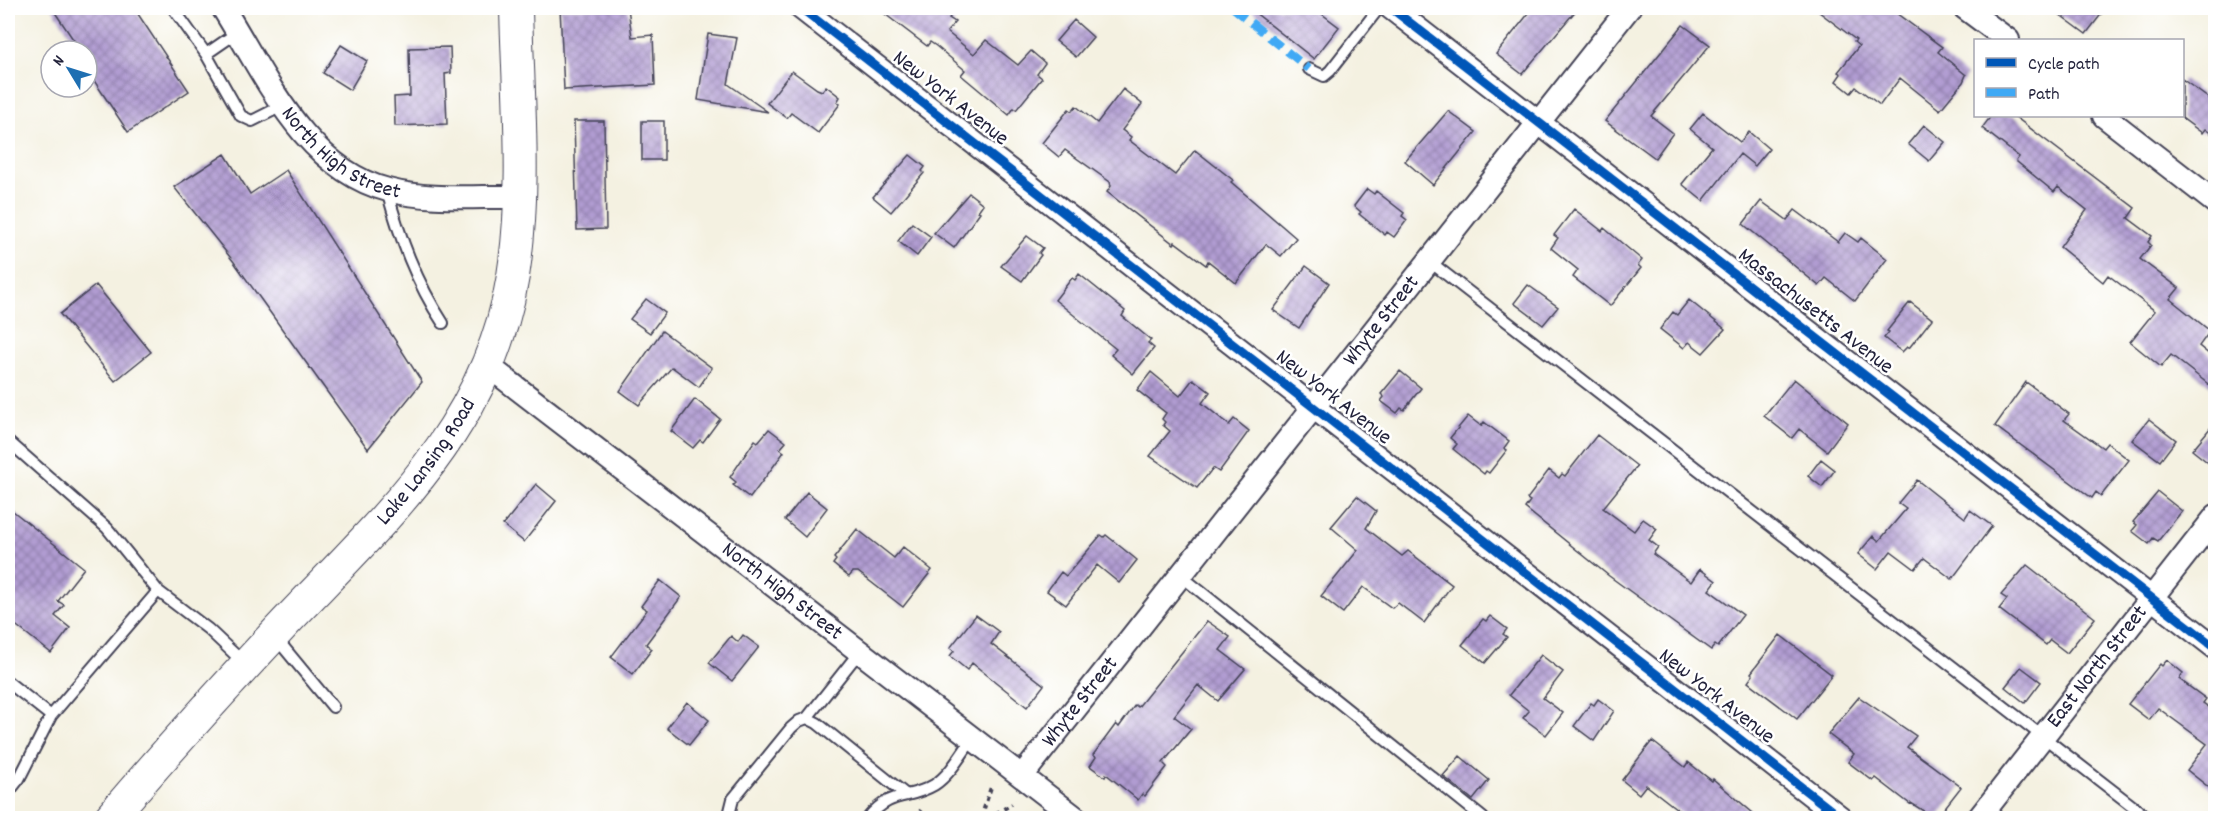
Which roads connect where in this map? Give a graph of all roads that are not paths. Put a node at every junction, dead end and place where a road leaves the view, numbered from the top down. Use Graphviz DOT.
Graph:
graph roads {
  1 [pos="174,8"];
  2 [pos="223,8"];
  3 [pos="516,8"];
  4 [pos="801,8"];
  5 [pos="1379,8"];
  6 [pos="1391,8"];
  7 [pos="1629,8"];
  8 [pos="1965,8"];
  9 [pos="238,32"];
  10 [pos="2006,39"];
  11 [pos="206,54"];
  12 [pos="1309,69"];
  13 [pos="284,105"];
  14 [pos="2105,117"];
  15 [pos="1539,122"];
  16 [pos="387,190"];
  17 [pos="520,197"];
  18 [pos="2216,203"];
  19 [pos="1430,261"];
  20 [pos="443,323"];
  21 [pos="487,365"];
  22 [pos="1314,407"];
  23 [pos="8,441"];
  24 [pos="2216,516"];
  25 [pos="1180,574"];
  26 [pos="158,591"];
  27 [pos="2151,598"];
  28 [pos="274,635"];
  29 [pos="2216,648"];
  30 [pos="860,651"];
  31 [pos="246,666"];
  32 [pos="8,682"];
  33 [pos="333,707"];
  34 [pos="51,716"];
  35 [pos="807,718"];
  36 [pos="973,738"];
  37 [pos="2042,738"];
  38 [pos="1022,776"];
  39 [pos="8,793"];
  40 [pos="905,794"];
  41 [pos="110,819"];
  42 [pos="734,819"];
  43 [pos="868,819"];
  44 [pos="1076,819"];
  45 [pos="1483,819"];
  46 [pos="1841,819"];
  47 [pos="1979,819"];
  48 [pos="2148,819"];
  1 -- 11 [label="lane"];
  2 -- 9 [label="street, North High Street"];
  3 -- 17 [label="main road, Lake Lansing Road"];
  4 -- 22 [label="street, New York Avenue"];
  5 -- 12 [label="lane"];
  6 -- 15 [label="street, Massachusetts Avenue"];
  7 -- 15 [label="street, Whyte Street"];
  8 -- 10 [label="street"];
  9 -- 11 [label="lane"];
  9 -- 13 [label="street, North High Street"];
  11 -- 13 [label="lane"];
  13 -- 16 [label="street, North High Street"];
  14 -- 18 [label="street"];
  15 -- 19 [label="street, Whyte Street"];
  15 -- 27 [label="street, Massachusetts Avenue"];
  16 -- 17 [label="street, North High Street"];
  16 -- 20 [label="lane"];
  17 -- 21 [label="main road, Lake Lansing Road"];
  19 -- 22 [label="street, Whyte Street"];
  19 -- 37 [label="lane"];
  21 -- 28 [label="main road, Lake Lansing Road"];
  21 -- 30 [label="street, North High Street"];
  22 -- 25 [label="street, Whyte Street"];
  22 -- 46 [label="street, New York Avenue"];
  23 -- 26 [label="lane"];
  24 -- 27 [label="street, East North Street"];
  25 -- 38 [label="street, Whyte Street"];
  25 -- 45 [label="lane"];
  26 -- 31 [label="lane"];
  26 -- 34 [label="lane"];
  27 -- 29 [label="street, Massachusetts Avenue"];
  27 -- 37 [label="street, East North Street"];
  28 -- 31 [label="main road, Lake Lansing Road"];
  28 -- 33 [label="lane"];
  30 -- 35 [label="lane"];
  30 -- 36 [label="street, North High Street"];
  31 -- 41 [label="main road, Lake Lansing Road"];
  32 -- 34 [label="lane"];
  34 -- 39 [label="lane"];
  35 -- 40 [label="lane"];
  35 -- 42 [label="lane"];
  36 -- 38 [label="street, North High Street"];
  36 -- 40 [label="lane"];
  37 -- 47 [label="street, East North Street"];
  37 -- 48 [label="lane"];
  38 -- 44 [label="street, North High Street"];
  40 -- 43 [label="lane"];
}
